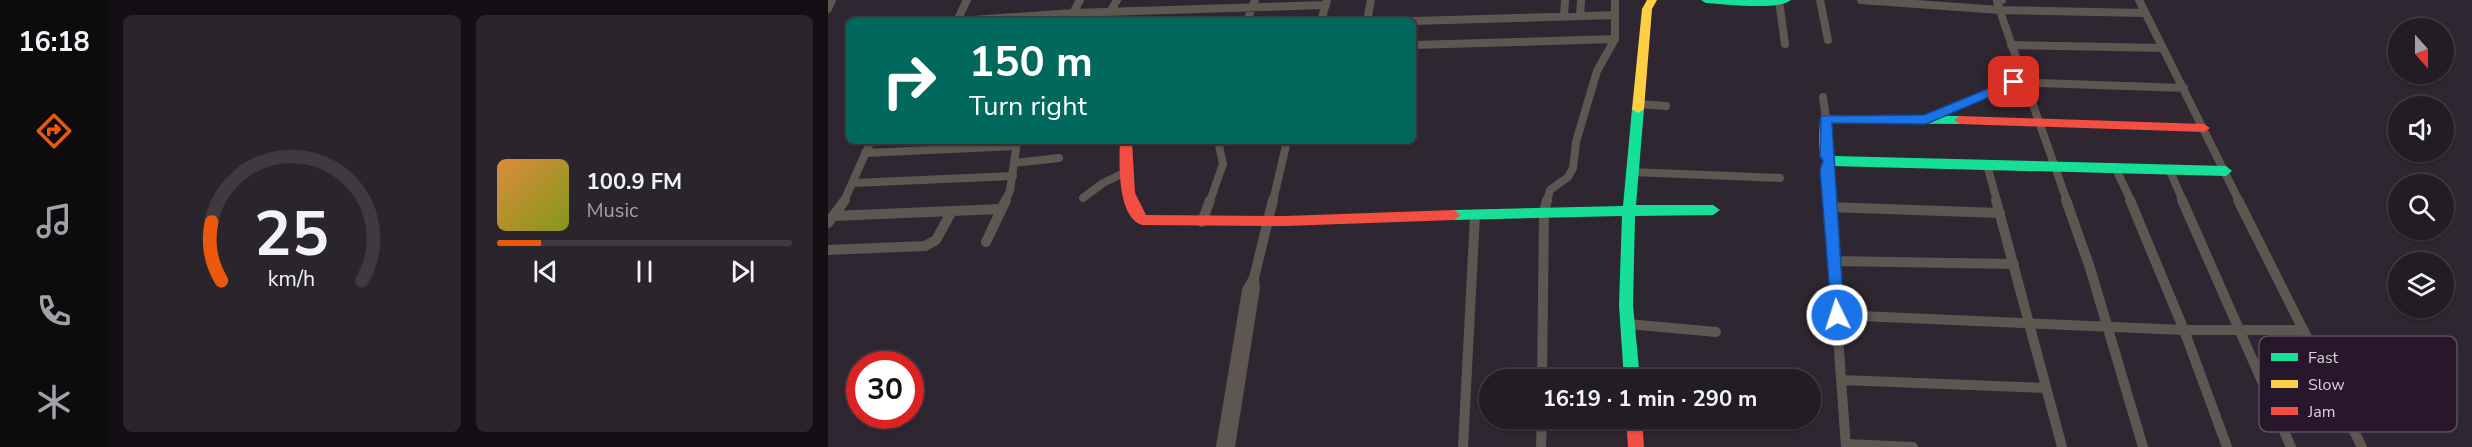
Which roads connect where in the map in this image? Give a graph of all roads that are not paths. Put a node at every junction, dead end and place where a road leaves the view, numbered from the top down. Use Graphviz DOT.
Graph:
graph roads {
  1 [pos="832,0"];
  2 [pos="967,0"];
  3 [pos="1080,0"];
  4 [pos="1117,0"];
  5 [pos="1371,0"];
  6 [pos="1565,0"];
  7 [pos="1581,0"];
  8 [pos="1616,0"];
  9 [pos="1652,0"];
  10 [pos="1707,0"];
  11 [pos="1783,0"];
  12 [pos="1820,0"];
  13 [pos="1861,0"];
  14 [pos="2139,0"];
  15 [pos="1326,2"];
  16 [pos="1254,4"];
  17 [pos="2001,5"];
  18 [pos="828,9"];
  19 [pos="1110,12"];
  20 [pos="2145,13"];
  21 [pos="1073,14"];
  22 [pos="1615,15"];
  23 [pos="1564,16"];
  24 [pos="1580,16"];
  25 [pos="958,18"];
  26 [pos="1007,18"];
  27 [pos="1107,18"];
  28 [pos="1248,18"];
  29 [pos="1323,18"];
  30 [pos="1368,18"];
  31 [pos="1416,21"];
  32 [pos="1615,39"];
  33 [pos="1828,40"];
  34 [pos="1785,44"];
  35 [pos="1416,45"];
  36 [pos="2011,45"];
  37 [pos="2163,48"];
  38 [pos="2024,82"];
  39 [pos="2184,88"];
  40 [pos="1823,97"];
  41 [pos="1638,104"];
  42 [pos="1666,106"];
  43 [pos="1826,119"];
  44 [pos="1926,120"];
  45 [pos="2038,121"];
  46 [pos="2204,128"];
  47 [pos="870,144"];
  48 [pos="1017,144"];
  49 [pos="1126,144"];
  50 [pos="1219,144"];
  51 [pos="1286,144"];
  52 [pos="865,153"];
  53 [pos="1059,159"];
  54 [pos="1829,160"];
  55 [pos="1014,163"];
  56 [pos="1987,165"];
  57 [pos="2053,166"];
  58 [pos="2115,167"];
  59 [pos="2169,169"];
  60 [pos="2226,171"];
  61 [pos="1126,172"];
  62 [pos="1632,172"];
  63 [pos="1012,176"];
  64 [pos="1780,178"];
  65 [pos="853,183"];
  66 [pos="1083,198"];
  67 [pos="1829,207"];
  68 [pos="1629,208"];
  69 [pos="1001,209"];
  70 [pos="1713,210"];
  71 [pos="952,211"];
  72 [pos="1544,212"];
  73 [pos="2000,213"];
  74 [pos="1475,215"];
  75 [pos="830,219"];
  76 [pos="1202,222"];
  77 [pos="1266,222"];
  78 [pos="986,242"];
  79 [pos="828,250"];
  80 [pos="1833,261"];
  81 [pos="2014,264"];
  82 [pos="1254,278"];
  83 [pos="1837,315"];
  84 [pos="2029,323"];
  85 [pos="1628,324"];
  86 [pos="2107,326"];
  87 [pos="2184,330"];
  88 [pos="2239,330"];
  89 [pos="2300,330"];
  90 [pos="1716,332"];
  91 [pos="2303,336"];
  92 [pos="1542,369"];
  93 [pos="1631,369"];
  94 [pos="2259,375"];
  95 [pos="1841,380"];
  96 [pos="2046,388"];
  97 [pos="1542,429"];
  98 [pos="1635,429"];
  99 [pos="2284,432"];
  100 [pos="2354,432"];
  101 [pos="1846,445"];
  102 [pos="1221,447"];
  103 [pos="1230,447"];
  104 [pos="1462,447"];
  105 [pos="1541,447"];
  106 [pos="1636,447"];
  107 [pos="1913,447"];
  108 [pos="2062,447"];
  109 [pos="2142,447"];
  110 [pos="2227,447"];
  111 [pos="2291,447"];
  112 [pos="2362,447"];
  1 -- 18 [label="street"];
  2 -- 25 [label="street"];
  3 -- 21 [label="street"];
  4 -- 19 [label="street"];
  5 -- 30 [label="street"];
  6 -- 23 [label="street"];
  7 -- 24 [label="street"];
  8 -- 22 [label="street"];
  9 -- 41 [label="street"];
  10 -- 11 [label="street"];
  11 -- 34 [label="street"];
  12 -- 33 [label="street"];
  13 -- 17 [label="street"];
  14 -- 20 [label="street"];
  15 -- 16 [label="street"];
  15 -- 29 [label="street"];
  16 -- 19 [label="street"];
  16 -- 28 [label="street"];
  17 -- 20 [label="street"];
  17 -- 36 [label="street"];
  19 -- 21 [label="street"];
  19 -- 27 [label="street"];
  20 -- 37 [label="street"];
  21 -- 26 [label="street"];
  22 -- 24 [label="street"];
  22 -- 32 [label="street"];
  23 -- 24 [label="street"];
  23 -- 31 [label="street"];
  32 -- 35 [label="street"];
  32 -- 72 [label="street"];
  36 -- 37 [label="street"];
  36 -- 38 [label="street"];
  37 -- 39 [label="street"];
  38 -- 39 [label="street"];
  38 -- 44 [label="street"];
  38 -- 45 [label="street"];
  39 -- 46 [label="street"];
  40 -- 43 [label="street"];
  41 -- 42 [label="street"];
  41 -- 62 [label="street"];
  43 -- 44 [label="street"];
  43 -- 54 [label="street"];
  44 -- 45 [label="street"];
  45 -- 46 [label="street"];
  45 -- 57 [label="street"];
  46 -- 60 [label="street"];
  47 -- 52 [label="street"];
  48 -- 52 [label="street"];
  48 -- 55 [label="street"];
  49 -- 61 [label="street"];
  50 -- 76 [label="street"];
  51 -- 77 [label="street"];
  52 -- 65 [label="street"];
  53 -- 55 [label="street"];
  54 -- 56 [label="street"];
  54 -- 67 [label="street"];
  55 -- 63 [label="street"];
  56 -- 57 [label="street"];
  56 -- 73 [label="street"];
  57 -- 58 [label="street"];
  57 -- 86 [label="street"];
  58 -- 59 [label="street"];
  58 -- 87 [label="street"];
  59 -- 60 [label="street"];
  59 -- 88 [label="street"];
  60 -- 89 [label="street"];
  61 -- 66 [label="street"];
  61 -- 76 [label="street"];
  62 -- 64 [label="street"];
  62 -- 68 [label="street"];
  63 -- 65 [label="street"];
  63 -- 69 [label="street"];
  65 -- 75 [label="street"];
  67 -- 73 [label="street"];
  67 -- 80 [label="street"];
  68 -- 70 [label="street"];
  68 -- 72 [label="street"];
  68 -- 85 [label="street"];
  69 -- 71 [label="street"];
  69 -- 78 [label="street"];
  71 -- 75 [label="street"];
  71 -- 79 [label="street"];
  72 -- 74 [label="street"];
  72 -- 92 [label="street"];
  73 -- 81 [label="street"];
  74 -- 77 [label="street"];
  74 -- 104 [label="street"];
  76 -- 77 [label="street"];
  77 -- 82 [label="street"];
  80 -- 81 [label="street"];
  80 -- 83 [label="street"];
  81 -- 84 [label="street"];
  82 -- 102 [label="street"];
  82 -- 103 [label="street"];
  83 -- 84 [label="street"];
  83 -- 95 [label="street"];
  84 -- 86 [label="street"];
  84 -- 96 [label="street"];
  85 -- 90 [label="street"];
  85 -- 93 [label="street"];
  86 -- 87 [label="street"];
  86 -- 109 [label="street"];
  87 -- 88 [label="street"];
  87 -- 110 [label="street"];
  88 -- 89 [label="street"];
  88 -- 94 [label="street"];
  89 -- 91 [label="street"];
  95 -- 96 [label="street"];
  95 -- 101 [label="street"];
  96 -- 108 [label="street"];
  97 -- 105 [label="street"];
  98 -- 106 [label="street"];
  99 -- 111 [label="street"];
  100 -- 112 [label="street"];
  101 -- 107 [label="street"];
}
